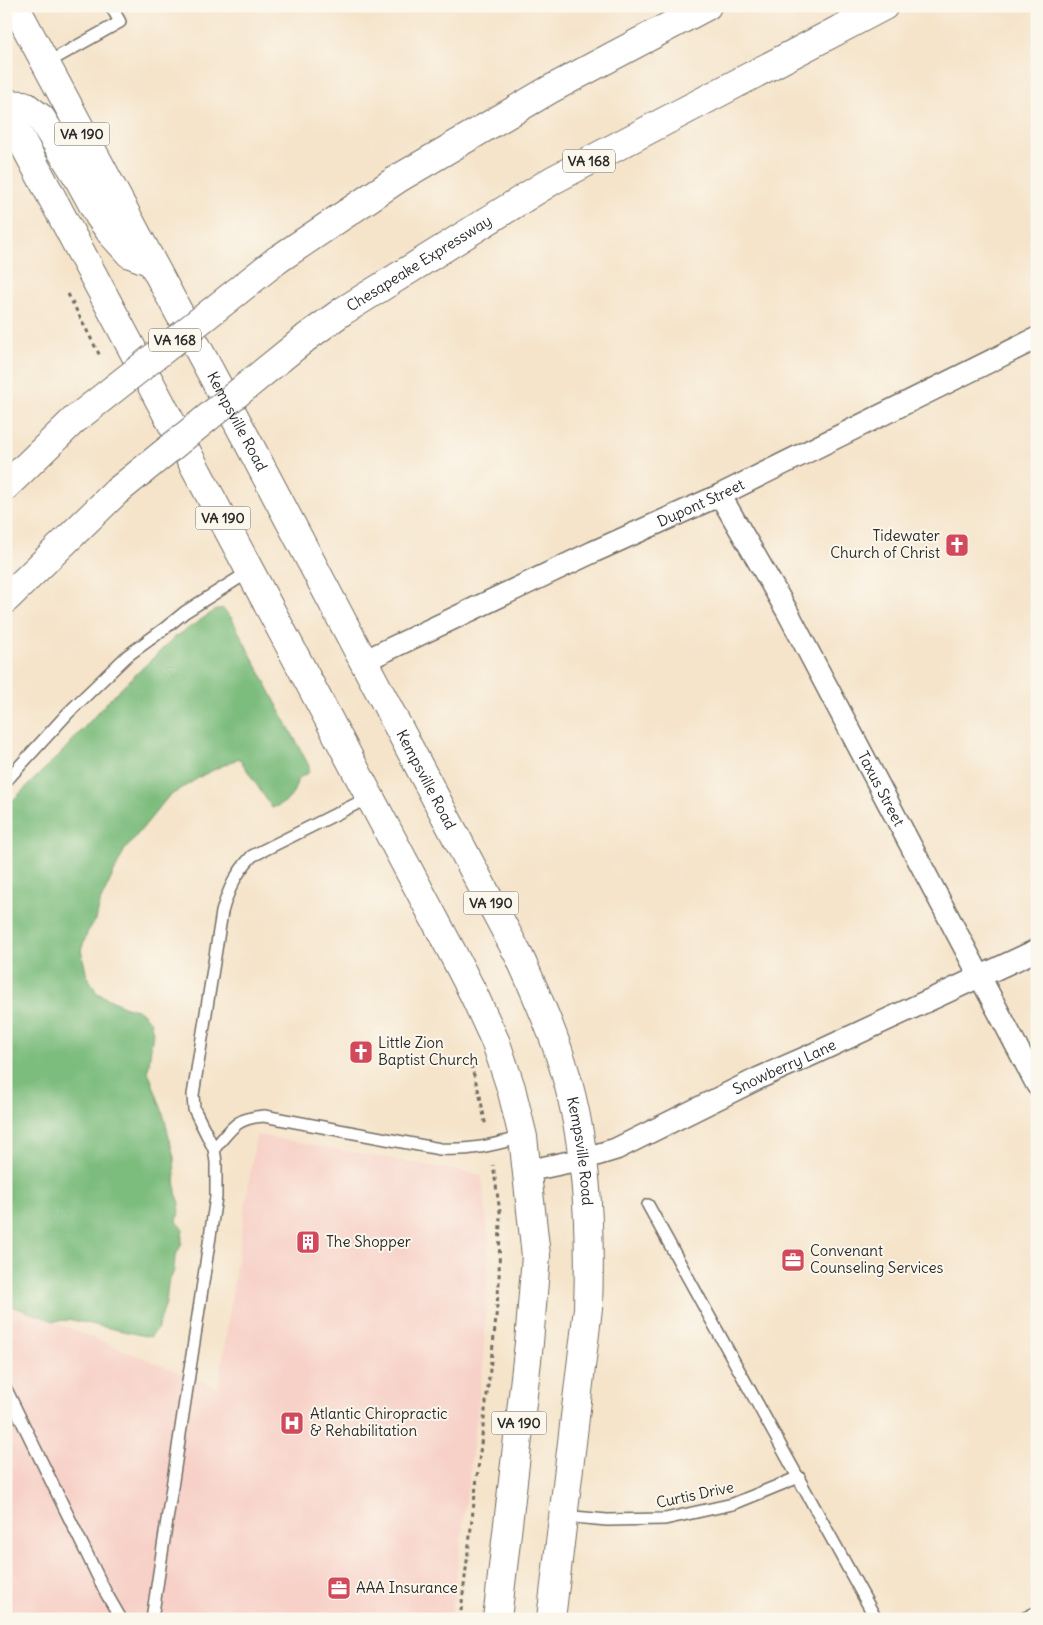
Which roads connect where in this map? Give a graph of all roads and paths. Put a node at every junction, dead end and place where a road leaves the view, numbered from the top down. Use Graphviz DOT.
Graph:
graph roads {
  1 [pos="15,6"];
  2 [pos="111,6"];
  3 [pos="708,6"];
  4 [pos="884,6"];
  5 [pos="45,64"];
  6 [pos="6,104"];
  7 [pos="6,111"];
  8 [pos="150,261"];
  9 [pos="1037,338"];
  10 [pos="6,486"];
  11 [pos="720,495"];
  12 [pos="250,571"];
  13 [pos="6,599"];
  14 [pos="364,661"];
  15 [pos="6,781"];
  16 [pos="370,797"];
  17 [pos="1037,950"];
  18 [pos="980,976"];
  19 [pos="469,1056"];
  20 [pos="1037,1085"];
  21 [pos="523,1137"];
  22 [pos="490,1146"];
  23 [pos="214,1149"];
  24 [pos="584,1159"];
  25 [pos="527,1170"];
  26 [pos="648,1205"];
  27 [pos="6,1390"];
  28 [pos="799,1477"];
  29 [pos="563,1516"];
  30 [pos="1037,1612"];
  31 [pos="121,1619"];
  32 [pos="152,1619"];
  33 [pos="460,1619"];
  34 [pos="497,1619"];
  35 [pos="551,1619"];
  36 [pos="876,1619"];
  37 [pos="1023,1619"];
  1 -- 5 [label="main road, Kempsville Road / VA 190"];
  2 -- 5 [label="lane"];
  3 -- 10 [label="main road, VA 168, bridge"];
  4 -- 13 [label="main road, Chesapeake Expressway / VA 168, bridge"];
  5 -- 8 [label="main road, Kempsville Road / VA 190"];
  6 -- 8 [label="main road"];
  7 -- 12 [label="main road, VA 190"];
  8 -- 14 [label="main road, Kempsville Road / VA 190"];
  9 -- 11 [label="street, Dupont Street"];
  11 -- 14 [label="street, Dupont Street"];
  11 -- 18 [label="street, Taxus Street"];
  12 -- 15 [label="lane"];
  12 -- 16 [label="main road, VA 190"];
  14 -- 24 [label="main road, Kempsville Road / VA 190"];
  16 -- 21 [label="main road, VA 190"];
  16 -- 23 [label="lane"];
  17 -- 18 [label="street, Snowberry Lane"];
  18 -- 20 [label="street, Taxus Street"];
  18 -- 24 [label="street, Snowberry Lane"];
  19 -- 22 [label="path"];
  21 -- 22 [label="lane"];
  21 -- 25 [label="main road, VA 190"];
  22 -- 23 [label="lane"];
  22 -- 33 [label="path"];
  23 -- 32 [label="lane"];
  24 -- 25 [label="street, Snowberry Lane"];
  24 -- 29 [label="main road, Kempsville Road / VA 190"];
  25 -- 34 [label="main road, VA 190"];
  26 -- 28 [label="lane"];
  27 -- 31 [label="lane"];
  28 -- 29 [label="lane, Curtis Drive"];
  28 -- 36 [label="lane"];
  29 -- 35 [label="main road, Kempsville Road / VA 190"];
  30 -- 37 [label="lane"];
}
